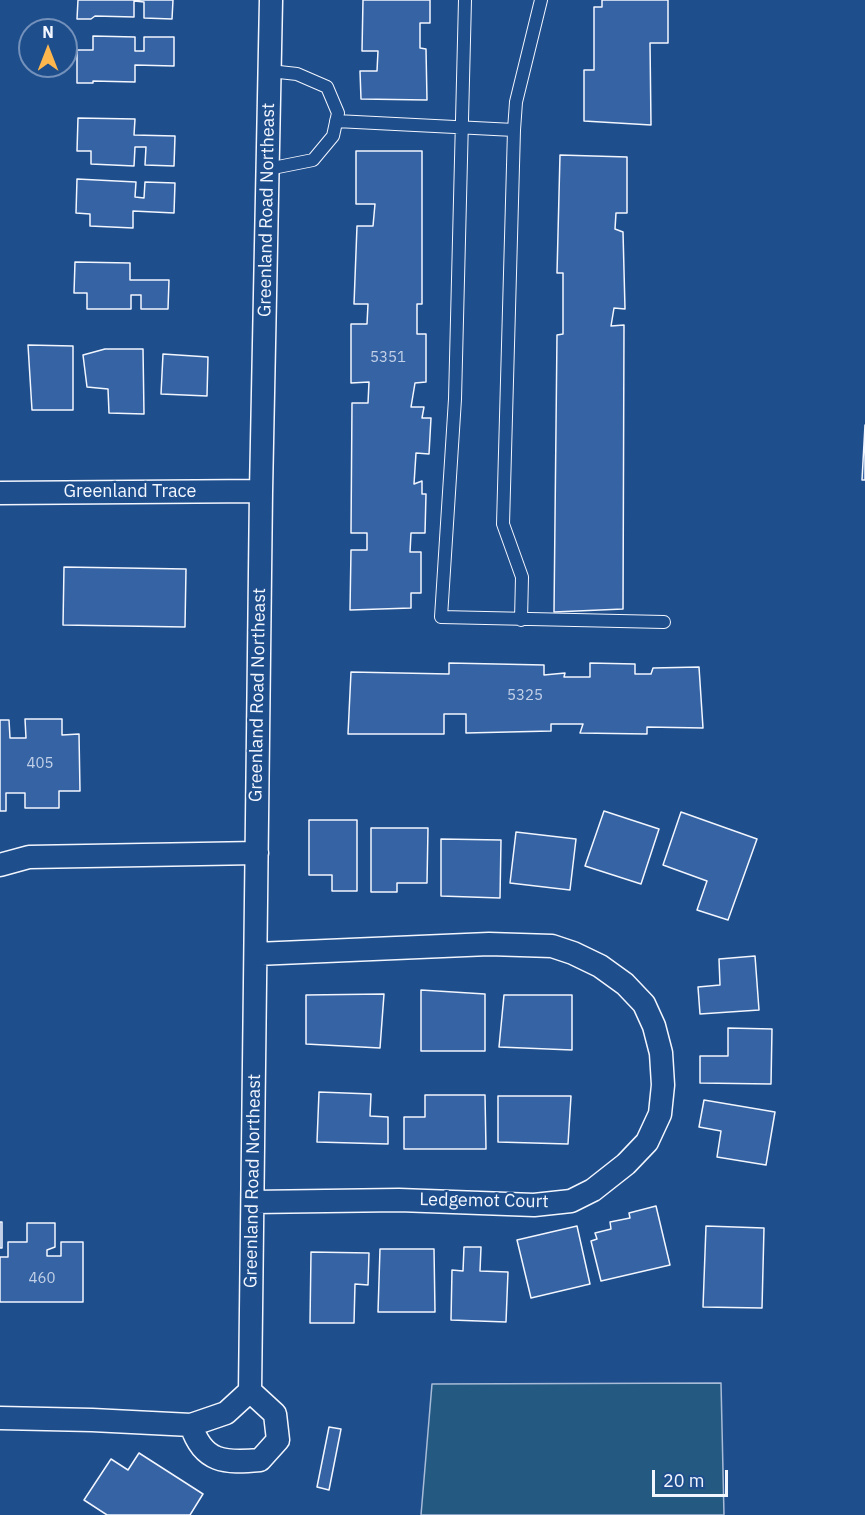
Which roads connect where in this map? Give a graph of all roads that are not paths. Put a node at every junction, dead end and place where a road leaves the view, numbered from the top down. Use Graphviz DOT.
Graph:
graph roads {
  1 [pos="271,0"];
  2 [pos="465,0"];
  3 [pos="541,0"];
  4 [pos="270,71"];
  5 [pos="336,121"];
  6 [pos="462,127"];
  7 [pos="514,130"];
  8 [pos="268,169"];
  9 [pos="261,491"];
  10 [pos="0,494"];
  11 [pos="521,620"];
  12 [pos="664,622"];
  13 [pos="257,853"];
  14 [pos="0,865"];
  15 [pos="256,954"];
  16 [pos="253,1202"];
  17 [pos="250,1391"];
  18 [pos="0,1418"];
  19 [pos="191,1425"];
  1 -- 4 [label="street, Greenland Road Northeast"];
  2 -- 6 [label="lane"];
  3 -- 7 [label="lane"];
  4 -- 5 [label="lane"];
  4 -- 8 [label="street, Greenland Road Northeast"];
  5 -- 6 [label="lane"];
  5 -- 8 [label="lane"];
  6 -- 7 [label="lane"];
  6 -- 11 [label="lane"];
  7 -- 11 [label="lane"];
  8 -- 9 [label="street, Greenland Road Northeast"];
  9 -- 10 [label="street, Greenland Trace"];
  9 -- 13 [label="street, Greenland Road Northeast"];
  11 -- 12 [label="lane"];
  13 -- 14 [label="street"];
  13 -- 15 [label="street, Greenland Road Northeast"];
  15 -- 16 [label="street, Greenland Road Northeast"];
  15 -- 16 [label="street, Ledgemot Court"];
  16 -- 17 [label="street, Greenland Road Northeast"];
  17 -- 19 [label="street"];
  17 -- 19 [label="street"];
  18 -- 19 [label="street"];
}
